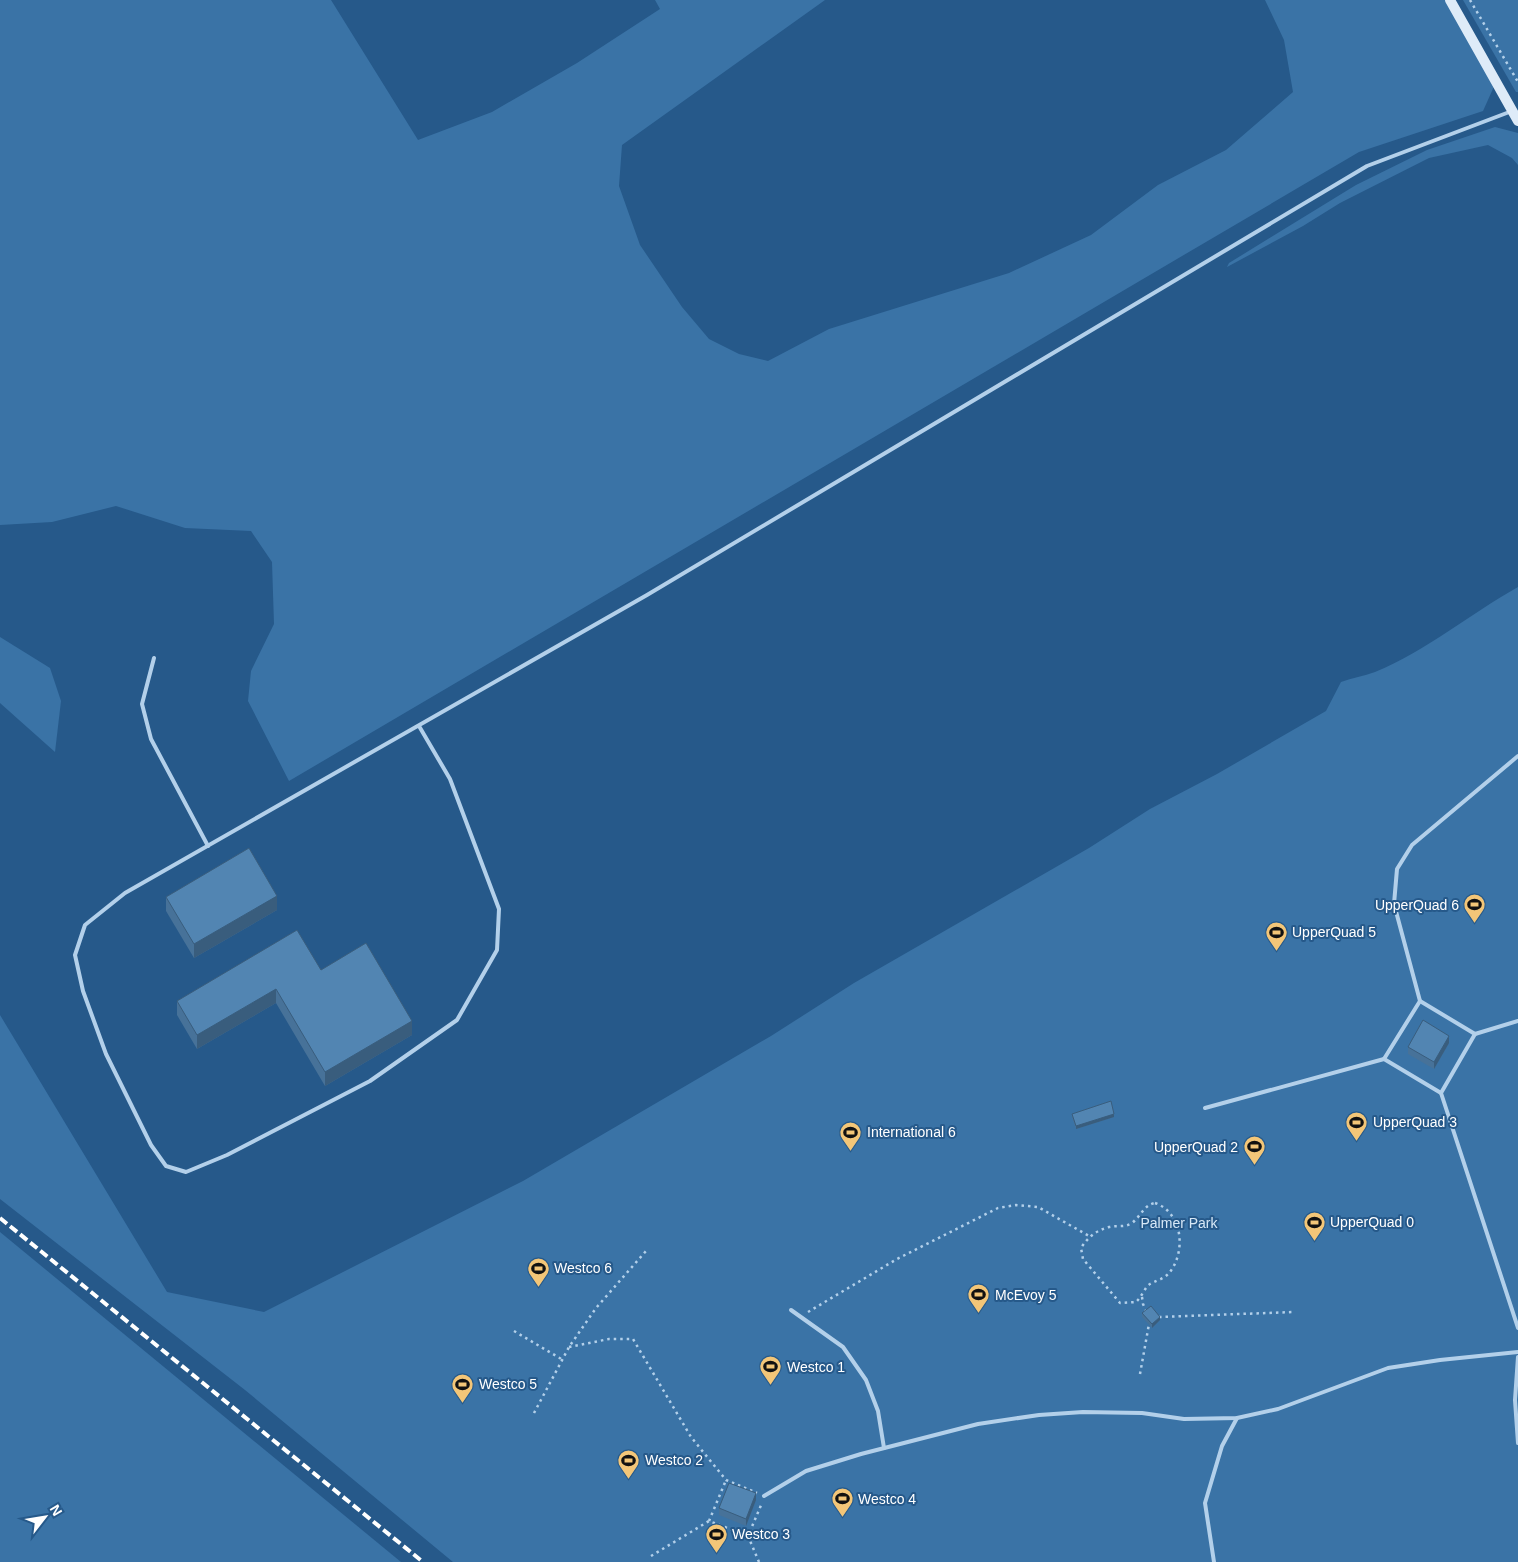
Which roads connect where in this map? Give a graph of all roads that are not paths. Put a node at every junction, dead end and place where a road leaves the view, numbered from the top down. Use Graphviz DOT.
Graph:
graph roads {
  1 [pos="1450,0"];
  2 [pos="1512,111"];
  3 [pos="1518,121"];
  4 [pos="154,658"];
  5 [pos="419,726"];
  6 [pos="1518,756"];
  7 [pos="208,846"];
  8 [pos="1420,1001"];
  9 [pos="1518,1021"];
  10 [pos="1475,1034"];
  11 [pos="1384,1060"];
  12 [pos="1441,1093"];
  13 [pos="1205,1108"];
  14 [pos="791,1310"];
  15 [pos="1518,1328"];
  16 [pos="1518,1352"];
  17 [pos="1518,1357"];
  18 [pos="1237,1418"];
  19 [pos="1518,1443"];
  20 [pos="884,1448"];
  21 [pos="764,1496"];
  22 [pos="1214,1562"];
  1 -- 2 [label="street"];
  2 -- 3 [label="street"];
  2 -- 5 [label="lane"];
  4 -- 7 [label="lane"];
  5 -- 7 [label="lane"];
  5 -- 7 [label="lane"];
  6 -- 8 [label="lane"];
  8 -- 10 [label="lane"];
  8 -- 11 [label="lane"];
  9 -- 10 [label="lane"];
  10 -- 12 [label="lane"];
  11 -- 12 [label="lane"];
  11 -- 13 [label="lane"];
  12 -- 15 [label="lane"];
  14 -- 20 [label="lane"];
  16 -- 18 [label="lane"];
  17 -- 19 [label="lane"];
  18 -- 20 [label="lane"];
  18 -- 22 [label="lane"];
  20 -- 21 [label="lane"];
}
